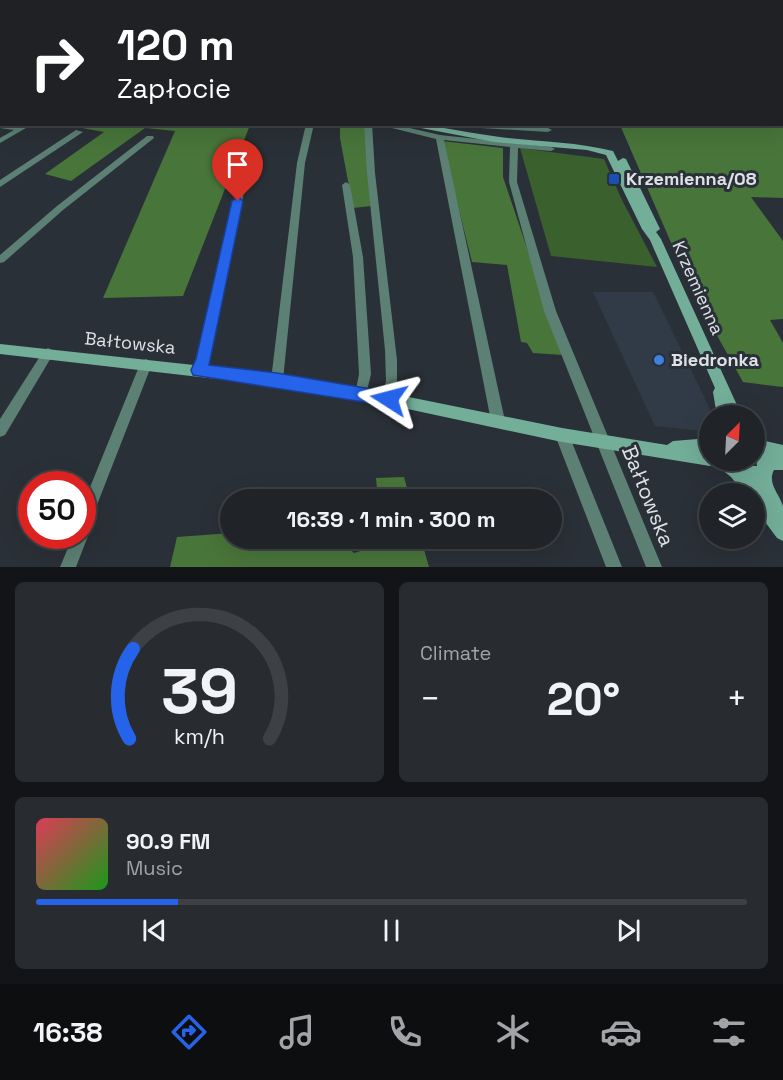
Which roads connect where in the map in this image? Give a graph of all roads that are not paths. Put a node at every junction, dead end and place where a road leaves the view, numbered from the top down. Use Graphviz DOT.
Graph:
graph roads {
  1 [pos="0,126"];
  2 [pos="310,126"];
  3 [pos="368,126"];
  4 [pos="388,126"];
  5 [pos="426,126"];
  6 [pos="512,127"];
  7 [pos="449,128"];
  8 [pos="548,129"];
  9 [pos="79,132"];
  10 [pos="440,137"];
  11 [pos="150,138"];
  12 [pos="0,141"];
  13 [pos="514,146"];
  14 [pos="551,149"];
  15 [pos="0,184"];
  16 [pos="346,185"];
  17 [pos="241,187"];
  18 [pos="0,260"];
  19 [pos="0,349"];
  20 [pos="48,353"];
  21 [pos="146,364"];
  22 [pos="199,370"];
  23 [pos="277,380"];
  24 [pos="720,385"];
  25 [pos="361,394"];
  26 [pos="389,399"];
  27 [pos="723,405"];
  28 [pos="730,405"];
  29 [pos="498,421"];
  30 [pos="0,431"];
  31 [pos="562,435"];
  32 [pos="602,441"];
  33 [pos="699,446"];
  34 [pos="765,447"];
  35 [pos="651,450"];
  36 [pos="783,452"];
  37 [pos="699,457"];
  38 [pos="765,458"];
  39 [pos="783,463"];
  40 [pos="765,468"];
  41 [pos="733,471"];
  42 [pos="740,471"];
  43 [pos="760,471"];
  44 [pos="764,471"];
  45 [pos="96,491"];
  46 [pos="783,526"];
  47 [pos="783,532"];
  48 [pos="75,549"];
  49 [pos="68,567"];
  50 [pos="614,567"];
  51 [pos="654,567"];
  1 -- 12 [label="street"];
  2 -- 23 [label="street"];
  3 -- 26 [label="street"];
  4 -- 10 [label="street"];
  5 -- 7 [label="main road, Krzemienna"];
  6 -- 7 [label="street"];
  6 -- 8 [label="street"];
  7 -- 24 [label="main road, Krzemienna"];
  9 -- 15 [label="street"];
  10 -- 13 [label="street"];
  10 -- 29 [label="street"];
  11 -- 18 [label="street"];
  13 -- 14 [label="street"];
  13 -- 32 [label="street, Bałtowska"];
  16 -- 25 [label="street"];
  17 -- 22 [label="street"];
  19 -- 20 [label="main road, Bałtowska"];
  20 -- 21 [label="main road, Bałtowska"];
  20 -- 30 [label="street"];
  21 -- 22 [label="main road, Bałtowska"];
  21 -- 45 [label="street"];
  22 -- 23 [label="main road, Bałtowska"];
  23 -- 25 [label="main road, Bałtowska"];
  24 -- 27 [label="main road, Krzemienna"];
  24 -- 28 [label="main road, Krzemienna"];
  25 -- 26 [label="main road, Bałtowska"];
  26 -- 29 [label="main road, Bałtowska"];
  29 -- 31 [label="main road, Bałtowska"];
  31 -- 32 [label="main road, Bałtowska"];
  31 -- 50 [label="street"];
  32 -- 35 [label="main road, Bałtowska"];
  32 -- 51 [label="street, Bałtowska"];
  33 -- 35 [label="main road, Bałtowska"];
  34 -- 36 [label="main road"];
  35 -- 37 [label="main road, Bałtowska"];
  38 -- 40 [label="main road"];
  39 -- 40 [label="main road"];
  41 -- 47 [label="main road"];
  42 -- 43 [label="main road"];
  44 -- 46 [label="main road"];
  48 -- 49 [label="street"];
}
